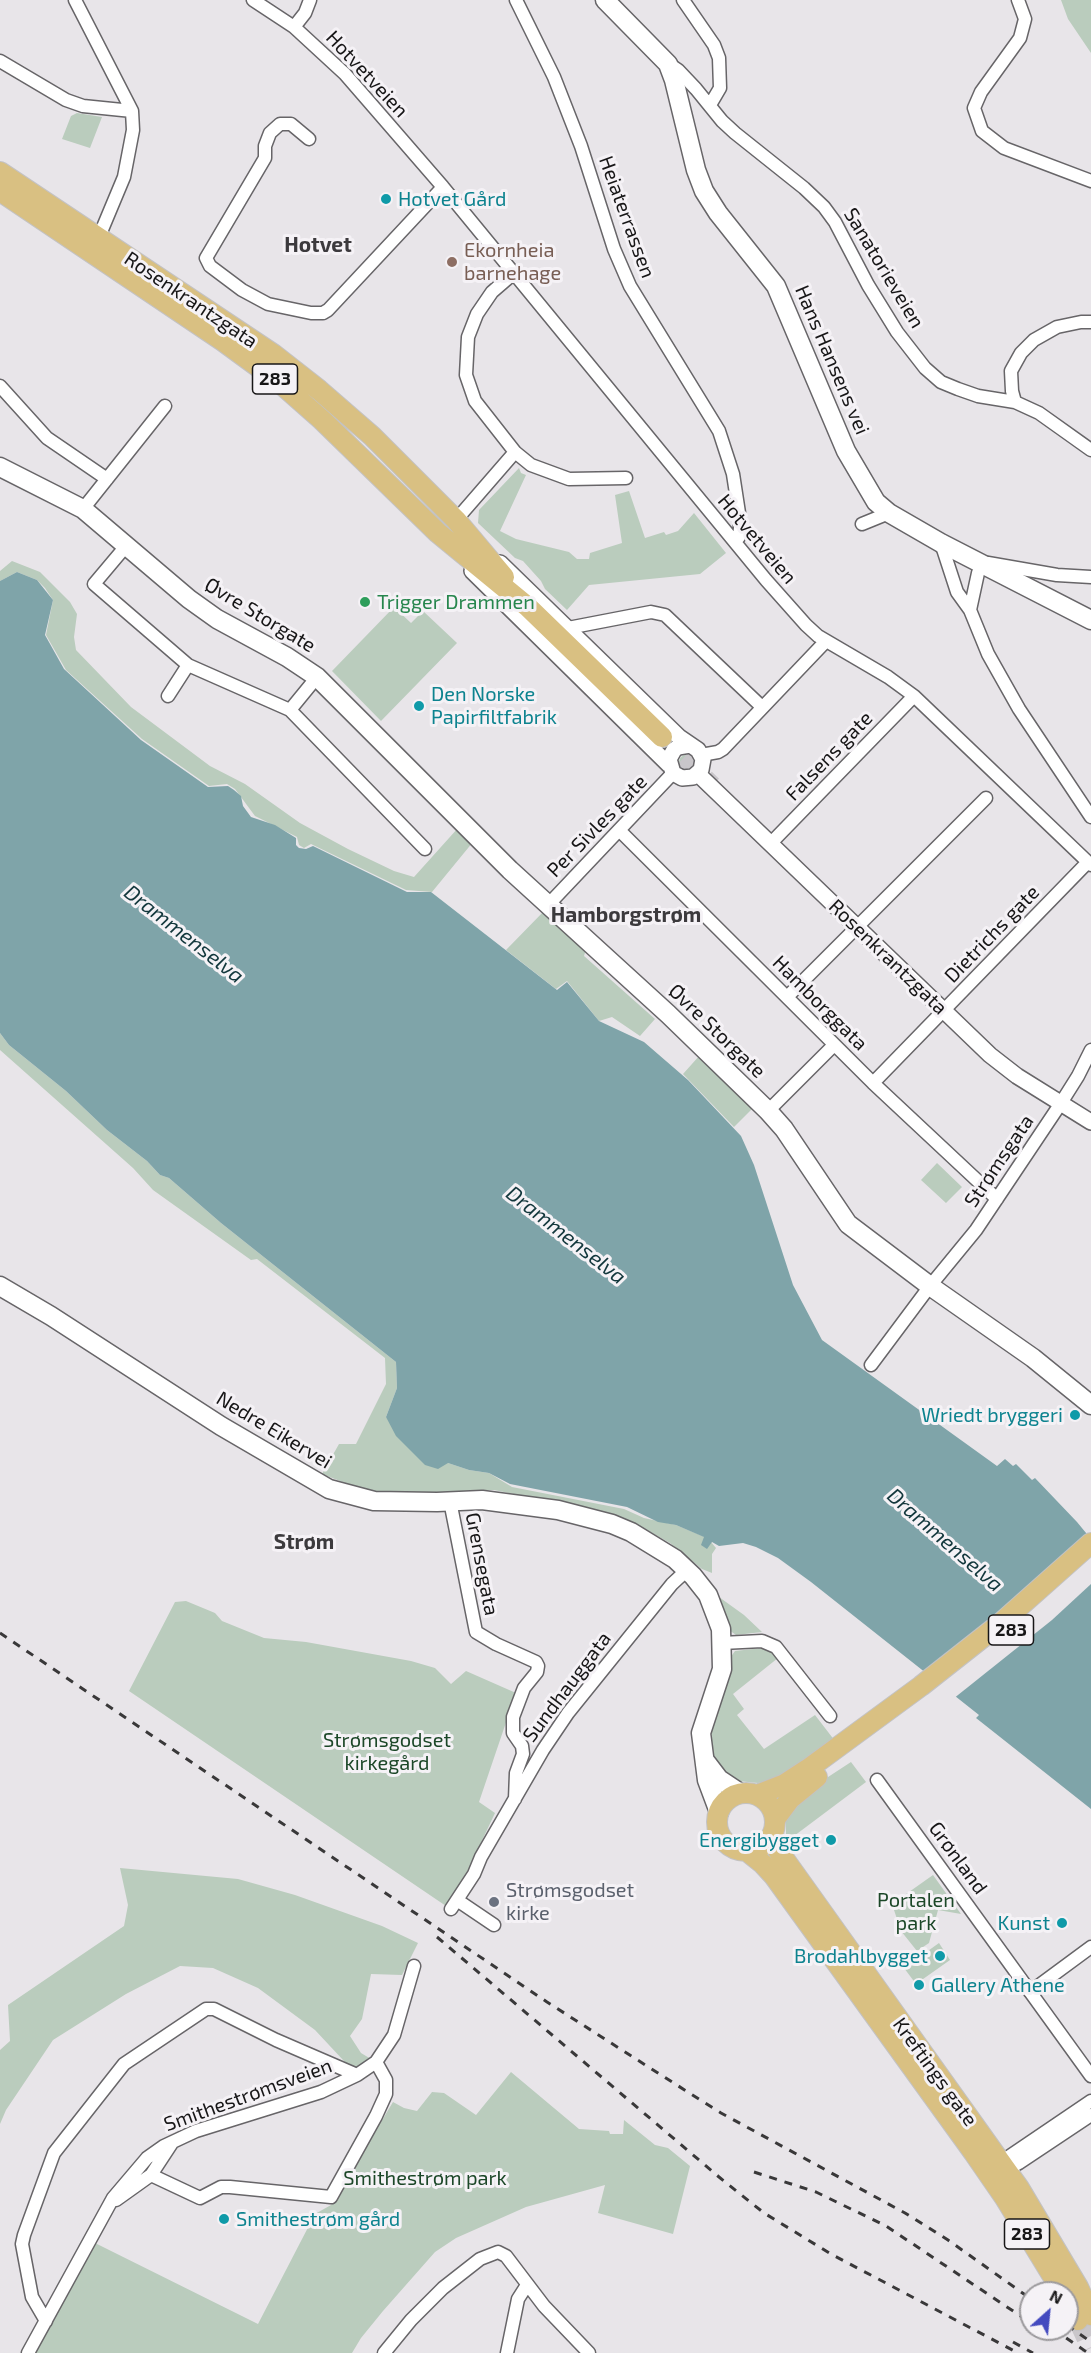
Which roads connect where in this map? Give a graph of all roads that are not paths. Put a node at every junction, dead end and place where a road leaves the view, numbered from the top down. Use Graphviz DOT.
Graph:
graph roads {
  1 [pos="75,0"];
  2 [pos="253,0"];
  3 [pos="310,0"];
  4 [pos="516,0"];
  5 [pos="605,0"];
  6 [pos="683,0"];
  7 [pos="1017,0"];
  8 [pos="294,27"];
  9 [pos="0,62"];
  10 [pos="668,64"];
  11 [pos="710,105"];
  12 [pos="132,111"];
  13 [pos="309,139"];
  14 [pos="0,172"];
  15 [pos="1091,180"];
  16 [pos="443,187"];
  17 [pos="0,190"];
  18 [pos="95,245"];
  19 [pos="513,273"];
  20 [pos="1091,322"];
  21 [pos="0,386"];
  22 [pos="1015,402"];
  23 [pos="165,406"];
  24 [pos="1091,450"];
  25 [pos="515,452"];
  26 [pos="0,467"];
  27 [pos="626,478"];
  28 [pos="107,479"];
  29 [pos="83,509"];
  30 [pos="889,513"];
  31 [pos="456,520"];
  32 [pos="862,524"];
  33 [pos="438,533"];
  34 [pos="476,541"];
  35 [pos="735,543"];
  36 [pos="941,543"];
  37 [pos="126,546"];
  38 [pos="982,565"];
  39 [pos="1091,578"];
  40 [pos="528,607"];
  41 [pos="970,610"];
  42 [pos="1091,620"];
  43 [pos="568,628"];
  44 [pos="826,641"];
  45 [pos="188,665"];
  46 [pos="317,677"];
  47 [pos="168,696"];
  48 [pos="914,696"];
  49 [pos="762,707"];
  50 [pos="290,710"];
  51 [pos="662,737"];
  52 [pos="695,750"];
  53 [pos="671,769"];
  54 [pos="698,774"];
  55 [pos="986,798"];
  56 [pos="1091,817"];
  57 [pos="620,830"];
  58 [pos="771,843"];
  59 [pos="425,849"];
  60 [pos="1090,864"];
  61 [pos="548,905"];
  62 [pos="858,927"];
  63 [pos="787,997"];
  64 [pos="944,1012"];
  65 [pos="834,1045"];
  66 [pos="1091,1050"];
  67 [pos="873,1083"];
  68 [pos="1061,1103"];
  69 [pos="768,1111"];
  70 [pos="1091,1122"];
  71 [pos="998,1199"];
  72 [pos="930,1286"];
  73 [pos="2,1291"];
  74 [pos="871,1365"];
  75 [pos="1091,1405"];
  76 [pos="450,1501"];
  77 [pos="1091,1543"];
  78 [pos="1091,1560"];
  79 [pos="687,1570"];
  80 [pos="722,1643"];
  81 [pos="925,1691"];
  82 [pos="830,1716"];
  83 [pos="838,1754"];
  84 [pos="706,1762"];
  85 [pos="877,1780"];
  86 [pos="748,1794"];
  87 [pos="515,1800"];
  88 [pos="719,1812"];
  89 [pos="774,1826"];
  90 [pos="748,1852"];
  91 [pos="494,1925"];
  92 [pos="1091,1947"];
  93 [pos="414,1966"];
  94 [pos="1030,1992"];
  95 [pos="376,2062"];
  96 [pos="357,2075"];
  97 [pos="1091,2076"];
  98 [pos="1091,2101"];
  99 [pos="1091,2115"];
  100 [pos="172,2142"];
  101 [pos="1000,2170"];
  102 [pos="151,2175"];
  103 [pos="107,2208"];
  104 [pos="1057,2281"];
  105 [pos="527,2286"];
  106 [pos="1084,2318"];
  107 [pos="46,2321"];
  108 [pos="28,2353"];
  109 [pos="384,2353"];
  110 [pos="507,2353"];
  111 [pos="589,2353"];
  1 -- 12 [label="street"];
  2 -- 8 [label="street, Hotvetveien"];
  3 -- 8 [label="street"];
  4 -- 35 [label="street, Heiaterrassen"];
  5 -- 10 [label="main road, Hans Hansens vei"];
  6 -- 11 [label="street"];
  7 -- 15 [label="street"];
  8 -- 16 [label="street, Hotvetveien"];
  9 -- 12 [label="street"];
  10 -- 11 [label="street, Sanatorieveien"];
  10 -- 30 [label="main road, Hans Hansens vei"];
  11 -- 22 [label="street, Sanatorieveien"];
  12 -- 18 [label="street"];
  13 -- 16 [label="street"];
  14 -- 18 [label="main road, Rosenkrantzgata / 283"];
  16 -- 19 [label="street, Hotvetveien"];
  17 -- 18 [label="main road, Rosenkrantzgata / 283"];
  18 -- 31 [label="main road, Rosenkrantzgata / 283"];
  18 -- 33 [label="main road, Rosenkrantzgata / 283"];
  19 -- 25 [label="street"];
  19 -- 35 [label="street, Hotvetveien"];
  20 -- 22 [label="street"];
  21 -- 28 [label="street"];
  22 -- 24 [label="street, Sanatorieveien"];
  23 -- 28 [label="street"];
  25 -- 27 [label="street"];
  25 -- 31 [label="street"];
  26 -- 29 [label="main road, Øvre Storgate"];
  28 -- 29 [label="street"];
  29 -- 37 [label="main road, Øvre Storgate"];
  30 -- 32 [label="street"];
  30 -- 36 [label="main road, Hans Hansens vei"];
  31 -- 34 [label="main road, Rosenkrantzgata / 283"];
  33 -- 40 [label="main road, Rosenkrantzgata / 283"];
  33 -- 53 [label="street, Rosenkrantzgata"];
  34 -- 40 [label="main road, Rosenkrantzgata / 283"];
  34 -- 43 [label="street, Rosenkrantzgata"];
  35 -- 44 [label="street, Hotvetveien"];
  36 -- 38 [label="main road, Hans Hansens vei"];
  36 -- 41 [label="street"];
  37 -- 45 [label="street"];
  37 -- 46 [label="main road, Øvre Storgate"];
  38 -- 39 [label="street"];
  38 -- 41 [label="street"];
  38 -- 42 [label="main road, Hans Hansens vei"];
  40 -- 51 [label="main road, Rosenkrantzgata / 283"];
  41 -- 56 [label="street"];
  43 -- 49 [label="street"];
  43 -- 52 [label="street, Rosenkrantzgata"];
  44 -- 48 [label="street, Hotvetveien"];
  44 -- 49 [label="street"];
  45 -- 47 [label="street"];
  45 -- 50 [label="street"];
  46 -- 50 [label="street, Øvre Storgate"];
  46 -- 61 [label="main road, Øvre Storgate"];
  48 -- 58 [label="street, Falsens gate"];
  48 -- 60 [label="street, Hotvetveien"];
  49 -- 52 [label="street"];
  50 -- 59 [label="street"];
  52 -- 53 [label="street"];
  52 -- 54 [label="street"];
  53 -- 54 [label="street"];
  53 -- 57 [label="street, Per Sivles gate"];
  54 -- 58 [label="street, Rosenkrantzgata"];
  55 -- 62 [label="street"];
  57 -- 61 [label="street, Per Sivles gate"];
  57 -- 63 [label="street, Hamborggata"];
  58 -- 62 [label="street, Rosenkrantzgata"];
  60 -- 64 [label="street, Dietrichs gate"];
  61 -- 69 [label="main road, Øvre Storgate"];
  62 -- 63 [label="street"];
  62 -- 64 [label="street, Rosenkrantzgata"];
  63 -- 65 [label="street, Hamborggata"];
  64 -- 67 [label="street, Dietrichs gate"];
  64 -- 68 [label="street, Rosenkrantzgata"];
  65 -- 67 [label="street, Hamborggata"];
  65 -- 69 [label="street"];
  66 -- 68 [label="street, Strømsgata"];
  67 -- 71 [label="street, Hamborggata"];
  68 -- 70 [label="street, Rosenkrantzgata"];
  68 -- 71 [label="street, Strømsgata"];
  69 -- 72 [label="main road, Øvre Storgate"];
  71 -- 72 [label="street, Strømsgata"];
  72 -- 74 [label="street, Strømsgata"];
  72 -- 75 [label="main road, Øvre Storgate"];
  73 -- 76 [label="main road, Nedre Eikervei"];
  76 -- 79 [label="main road, Nedre Eikervei"];
  76 -- 87 [label="street, Grensegata"];
  77 -- 81 [label="main road, 283"];
  78 -- 81 [label="main road, 283"];
  79 -- 80 [label="main road"];
  79 -- 87 [label="street, Sundhauggata"];
  80 -- 82 [label="street"];
  80 -- 84 [label="main road"];
  81 -- 83 [label="main road, 283"];
  83 -- 86 [label="main road, 283"];
  83 -- 89 [label="main road, 283"];
  84 -- 86 [label="main road"];
  84 -- 88 [label="main road"];
  85 -- 94 [label="street, Grønland"];
  86 -- 88 [label="main road, 283"];
  86 -- 89 [label="main road, 283"];
  87 -- 91 [label="street, Sundhauggata"];
  88 -- 90 [label="main road, 283"];
  89 -- 90 [label="main road, 283"];
  89 -- 101 [label="main road, Kreftings gate / 283"];
  90 -- 101 [label="main road, Kreftings gate / 283"];
  92 -- 94 [label="street"];
  93 -- 95 [label="street"];
  94 -- 97 [label="street, Grønland"];
  95 -- 96 [label="street, Smithestrømsveien"];
  95 -- 102 [label="street"];
  96 -- 100 [label="street, Smithestrømsveien"];
  96 -- 107 [label="street"];
  98 -- 101 [label="street"];
  99 -- 101 [label="street"];
  100 -- 102 [label="street"];
  100 -- 103 [label="street, Smithestrømsveien"];
  101 -- 104 [label="main road, Kreftings gate / 283"];
  101 -- 106 [label="main road, Kreftings gate / 283"];
  102 -- 103 [label="street"];
  103 -- 107 [label="street, Smithestrømsveien"];
  105 -- 109 [label="street"];
  105 -- 110 [label="street"];
  105 -- 111 [label="street"];
  107 -- 108 [label="street, Smithestrømsveien"];
}
